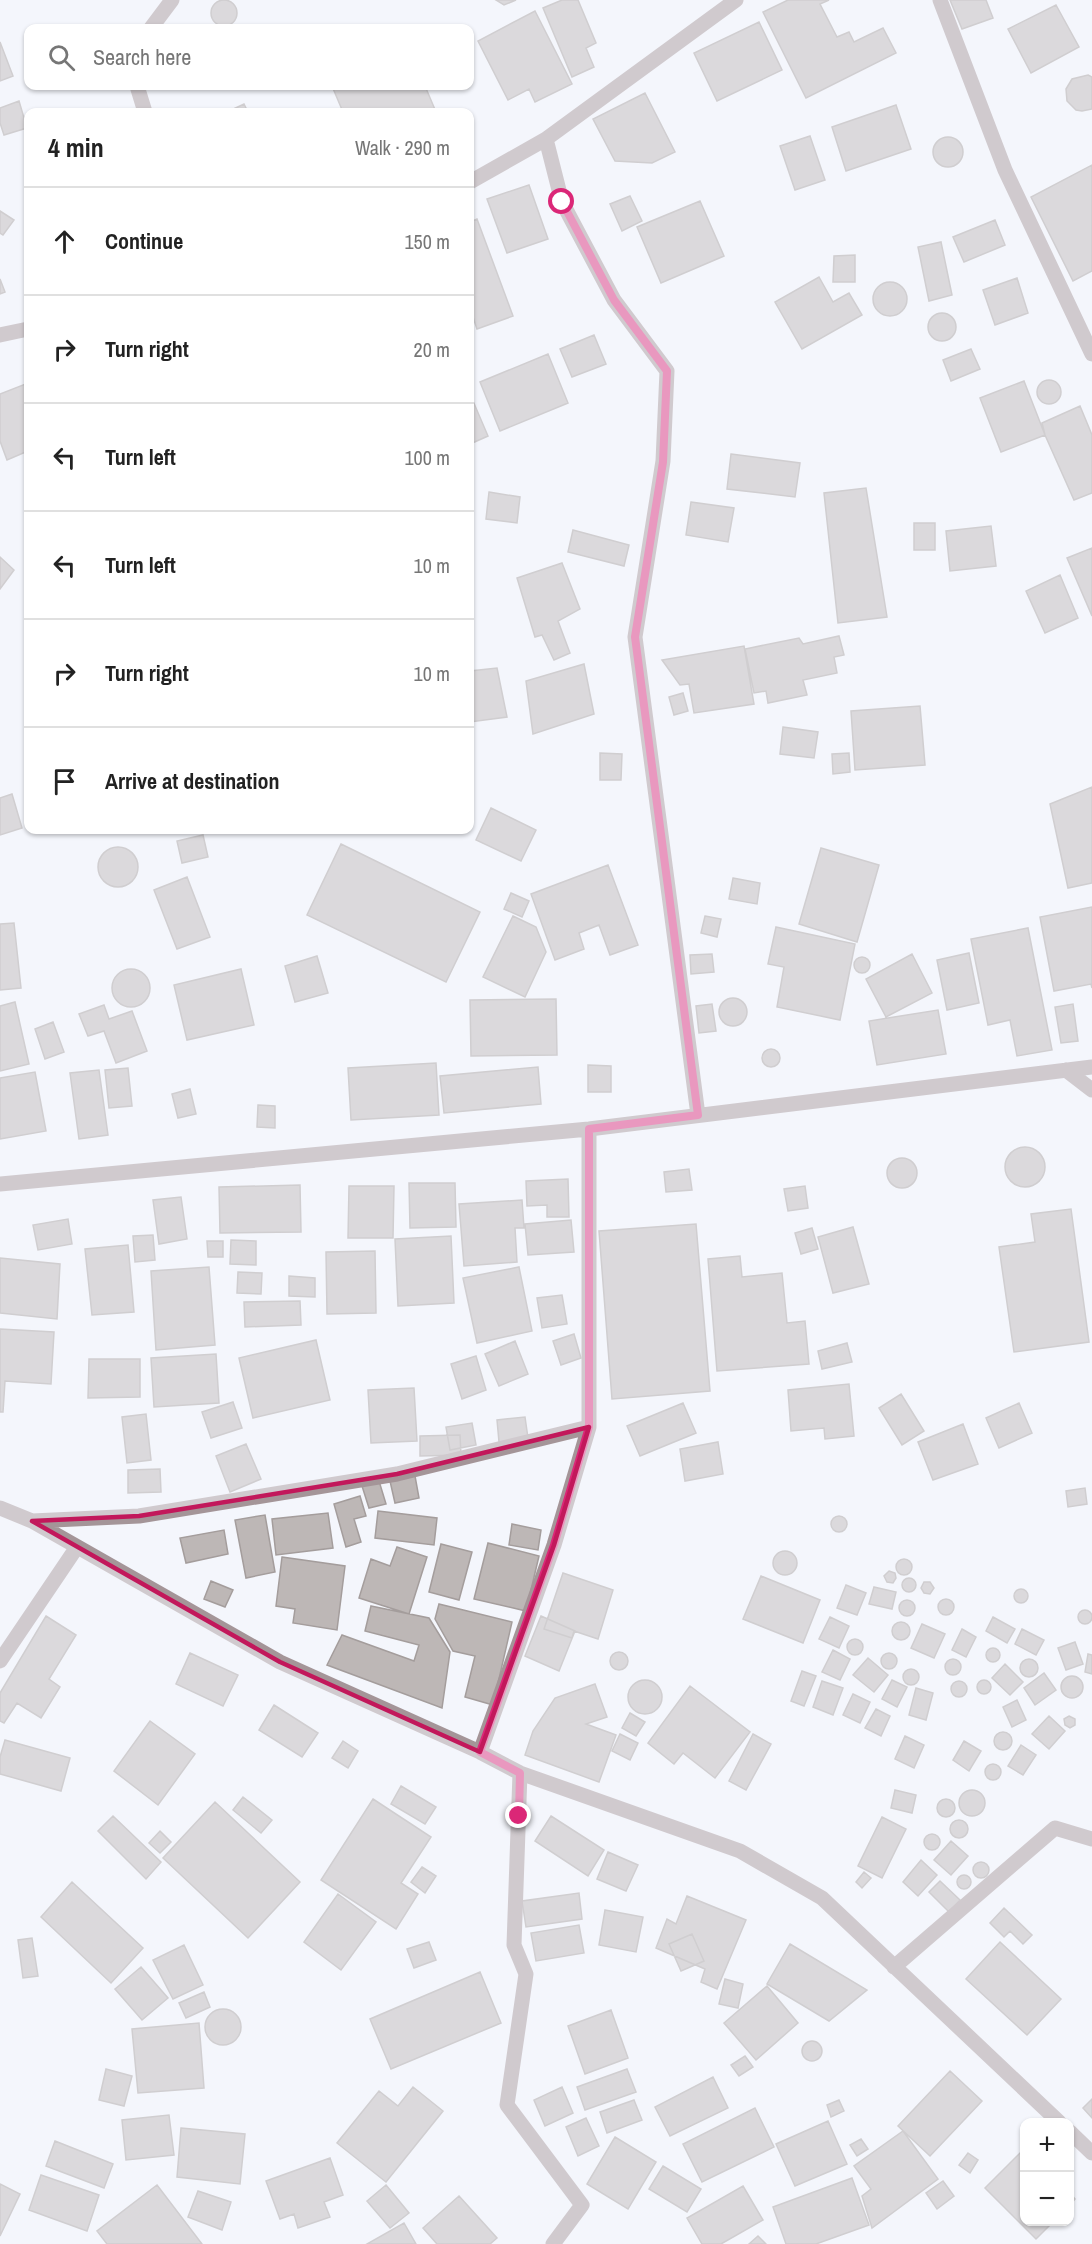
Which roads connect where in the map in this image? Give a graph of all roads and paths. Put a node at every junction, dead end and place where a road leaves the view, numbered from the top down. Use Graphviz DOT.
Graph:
graph roads {
  1 [pos="172,0"];
  2 [pos="736,0"];
  3 [pos="940,0"];
  4 [pos="154,24"];
  5 [pos="138,90"];
  6 [pos="144,108"];
  7 [pos="546,139"];
  8 [pos="474,180"];
  9 [pos="24,330"];
  10 [pos="0,335"];
  11 [pos="1092,354"];
  12 [pos="1092,1067"];
  13 [pos="1066,1070"];
  14 [pos="1092,1090"];
  15 [pos="698,1115"];
  16 [pos="589,1129"];
  17 [pos="0,1184"];
  18 [pos="589,1427"];
  19 [pos="0,1508"];
  20 [pos="32,1521"];
  21 [pos="77,1547"];
  22 [pos="0,1661"];
  23 [pos="480,1752"];
  24 [pos="520,1773"];
  25 [pos="1092,1839"];
  26 [pos="894,1967"];
  27 [pos="1055,2118"];
  28 [pos="1074,2136"];
  29 [pos="1092,2153"];
  30 [pos="553,2244"];
  1 -- 4 [label="street"];
  2 -- 7 [label="street"];
  3 -- 11 [label="street"];
  5 -- 6 [label="street"];
  7 -- 8 [label="street"];
  7 -- 15 [label="street"];
  9 -- 10 [label="street"];
  12 -- 13 [label="street"];
  13 -- 14 [label="street"];
  13 -- 15 [label="street"];
  15 -- 16 [label="street"];
  16 -- 17 [label="street"];
  16 -- 18 [label="street"];
  18 -- 20 [label="street"];
  18 -- 23 [label="street"];
  19 -- 20 [label="street"];
  20 -- 21 [label="street"];
  21 -- 22 [label="street"];
  21 -- 23 [label="street"];
  23 -- 24 [label="street"];
  24 -- 26 [label="street"];
  24 -- 30 [label="street"];
  25 -- 26 [label="street"];
  26 -- 27 [label="street"];
  28 -- 29 [label="street"];
}
